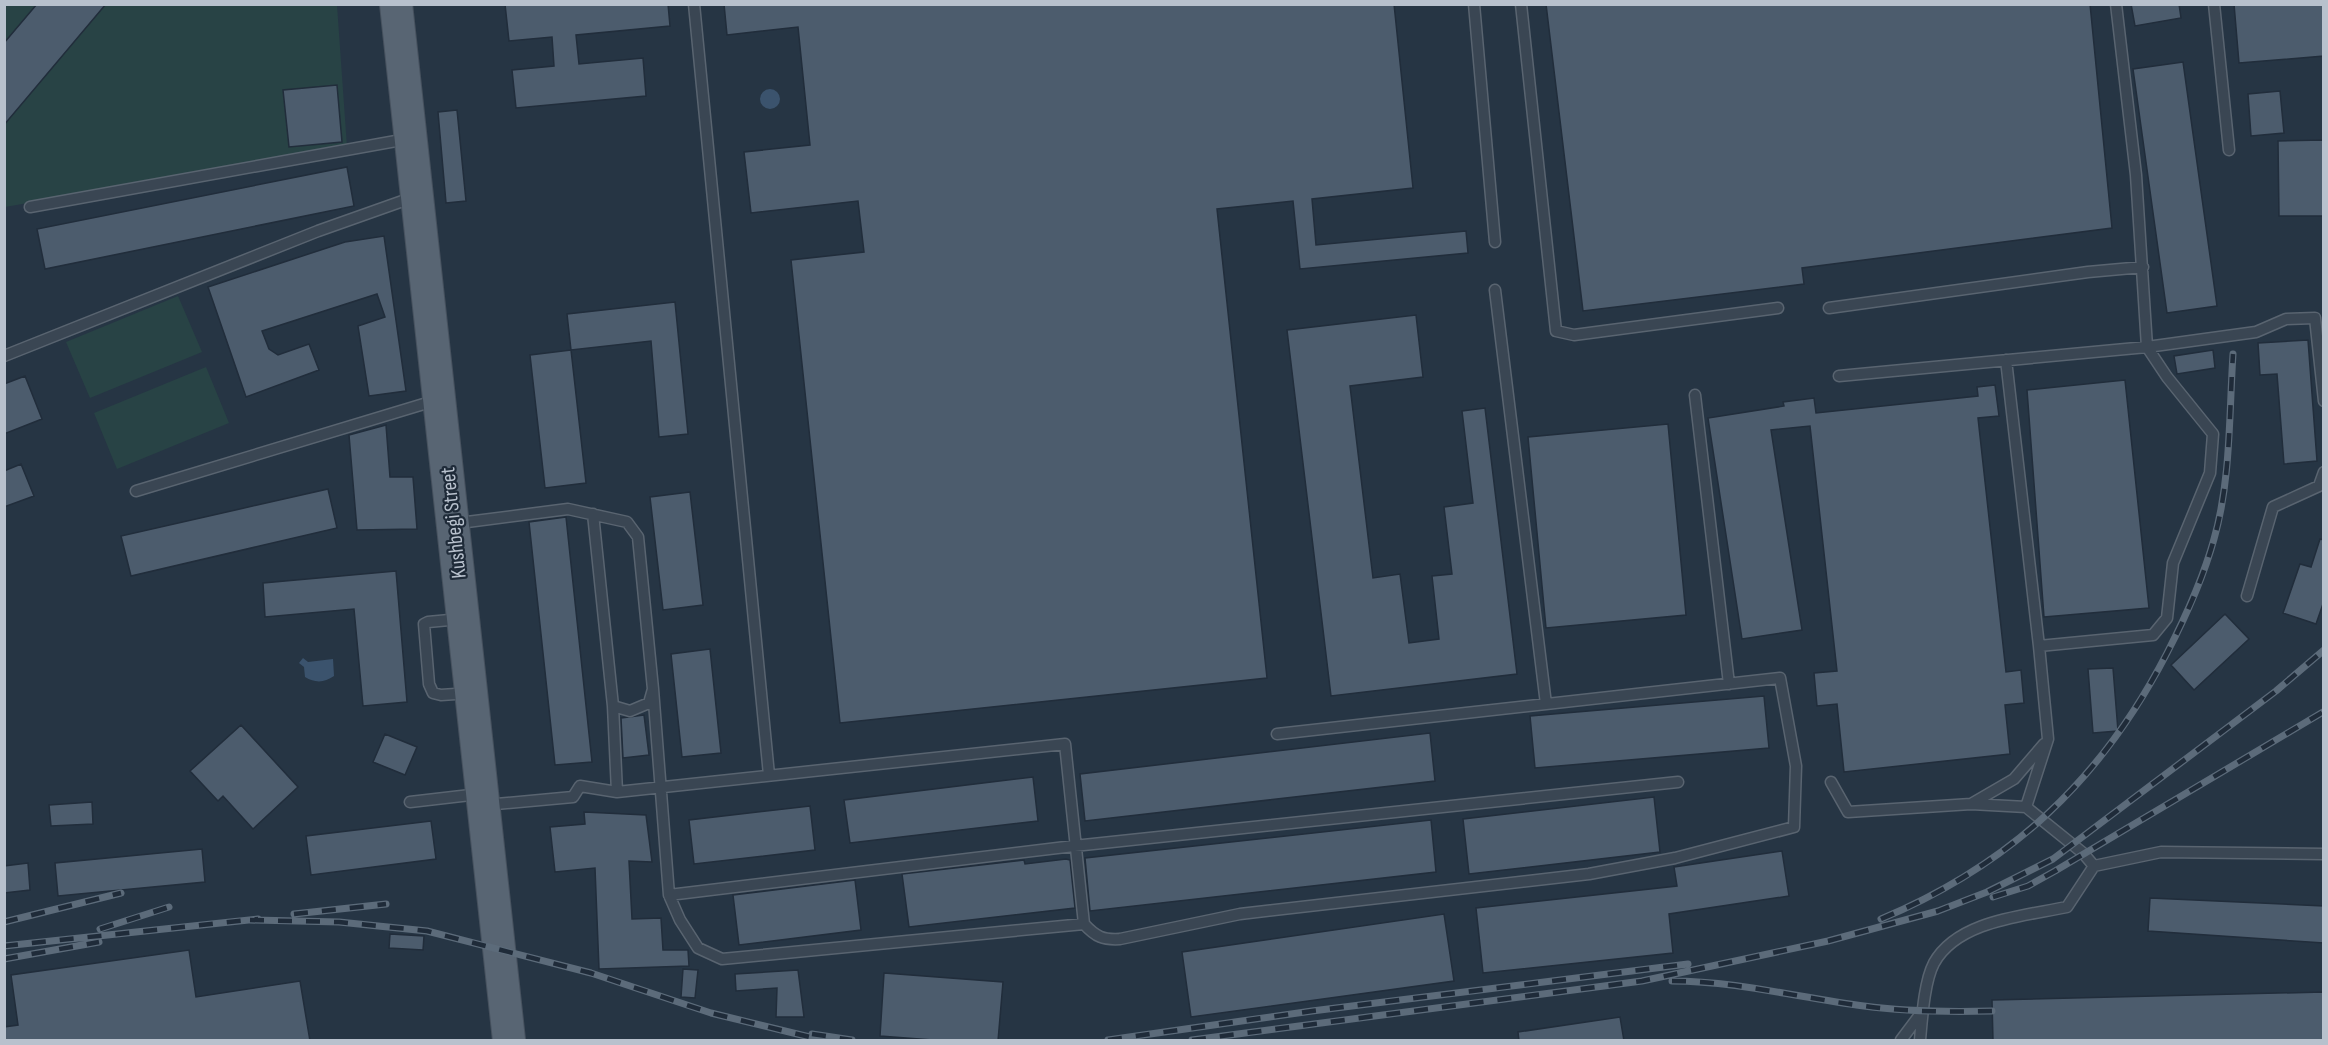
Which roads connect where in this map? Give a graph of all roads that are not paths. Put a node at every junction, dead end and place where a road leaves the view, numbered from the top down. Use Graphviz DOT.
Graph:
graph roads {
  1 [pos="396,4"];
  2 [pos="410,4"];
  3 [pos="694,4"];
  4 [pos="1474,4"];
  5 [pos="1521,4"];
  6 [pos="2116,4"];
  7 [pos="2214,4"];
  8 [pos="410,138"];
  9 [pos="2229,150"];
  10 [pos="417,196"];
  11 [pos="30,207"];
  12 [pos="1495,242"];
  13 [pos="429,243"];
  14 [pos="2143,267"];
  15 [pos="1495,290"];
  16 [pos="1778,308"];
  17 [pos="1829,308"];
  18 [pos="2147,347"];
  19 [pos="4,356"];
  20 [pos="2006,360"];
  21 [pos="1839,376"];
  22 [pos="1695,395"];
  23 [pos="439,399"];
  24 [pos="2324,401"];
  25 [pos="2324,472"];
  26 [pos="136,491"];
  27 [pos="593,514"];
  28 [pos="467,522"];
  29 [pos="2247,596"];
  30 [pos="463,618"];
  31 [pos="2039,646"];
  32 [pos="1729,684"];
  33 [pos="653,689"];
  34 [pos="471,693"];
  35 [pos="1546,704"];
  36 [pos="613,706"];
  37 [pos="1277,734"];
  38 [pos="2048,740"];
  39 [pos="769,776"];
  40 [pos="1678,782"];
  41 [pos="1831,782"];
  42 [pos="660,787"];
  43 [pos="617,792"];
  44 [pos="488,801"];
  45 [pos="410,802"];
  46 [pos="1971,804"];
  47 [pos="2026,807"];
  48 [pos="1074,846"];
  49 [pos="2324,854"];
  50 [pos="2094,866"];
  51 [pos="669,894"];
  52 [pos="1084,924"];
  53 [pos="1922,1012"];
  54 [pos="510,1040"];
  55 [pos="1901,1041"];
  56 [pos="1920,1041"];
  1 -- 8 [label="main road, Kushbegi Street"];
  2 -- 13 [label="main road, Kushbegi Street"];
  3 -- 39 [label="lane"];
  4 -- 12 [label="lane"];
  5 -- 16 [label="lane"];
  6 -- 14 [label="lane"];
  7 -- 9 [label="lane"];
  8 -- 10 [label="main road, Kushbegi Street"];
  8 -- 11 [label="lane"];
  10 -- 13 [label="main road, Kushbegi Street"];
  10 -- 19 [label="lane"];
  13 -- 23 [label="main road, Kushbegi Street"];
  13 -- 28 [label="main road, Kushbegi Street"];
  14 -- 17 [label="lane"];
  14 -- 18 [label="lane"];
  15 -- 35 [label="lane"];
  18 -- 20 [label="lane"];
  18 -- 24 [label="lane"];
  18 -- 31 [label="lane"];
  20 -- 21 [label="lane"];
  20 -- 31 [label="lane"];
  22 -- 32 [label="lane"];
  23 -- 26 [label="lane"];
  23 -- 30 [label="main road, Kushbegi Street"];
  25 -- 29 [label="lane"];
  27 -- 28 [label="lane"];
  27 -- 33 [label="lane"];
  27 -- 36 [label="lane"];
  28 -- 44 [label="main road, Kushbegi Street"];
  30 -- 34 [label="main road, Kushbegi Street"];
  30 -- 34 [label="lane"];
  31 -- 38 [label="lane"];
  32 -- 35 [label="lane"];
  32 -- 52 [label="lane"];
  33 -- 36 [label="lane"];
  33 -- 42 [label="lane"];
  34 -- 44 [label="main road, Kushbegi Street"];
  35 -- 37 [label="lane"];
  36 -- 43 [label="lane"];
  38 -- 46 [label="lane"];
  38 -- 47 [label="lane"];
  39 -- 42 [label="lane"];
  39 -- 48 [label="lane"];
  40 -- 48 [label="lane"];
  41 -- 46 [label="lane"];
  42 -- 43 [label="lane"];
  42 -- 51 [label="lane"];
  43 -- 44 [label="lane"];
  44 -- 45 [label="lane"];
  44 -- 54 [label="main road, Kushbegi Street"];
  46 -- 47 [label="lane"];
  47 -- 50 [label="lane"];
  48 -- 51 [label="lane"];
  48 -- 52 [label="lane"];
  49 -- 50 [label="lane"];
  50 -- 53 [label="lane"];
  51 -- 52 [label="lane"];
  53 -- 55 [label="lane"];
  53 -- 56 [label="lane"];
}
